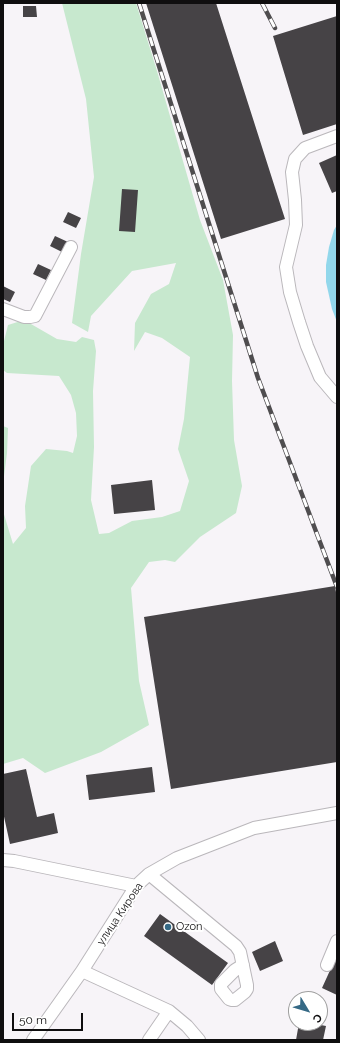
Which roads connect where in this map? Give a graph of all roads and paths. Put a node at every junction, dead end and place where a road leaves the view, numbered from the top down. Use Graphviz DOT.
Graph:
graph roads {
  1 [pos="337,136"];
  2 [pos="71,247"];
  3 [pos="3,309"];
  4 [pos="337,397"];
  5 [pos="337,813"];
  6 [pos="3,860"];
  7 [pos="149,874"];
  8 [pos="136,886"];
  9 [pos="337,940"];
  10 [pos="327,964"];
  11 [pos="242,965"];
  12 [pos="82,971"];
  13 [pos="169,1011"];
  14 [pos="33,1040"];
  15 [pos="149,1040"];
  16 [pos="200,1040"];
  1 -- 4 [label="street"];
  2 -- 3 [label="street"];
  5 -- 7 [label="street, улица Кирова"];
  6 -- 8 [label="street"];
  7 -- 8 [label="street, улица Кирова"];
  7 -- 11 [label="street"];
  8 -- 12 [label="street, улица Кирова"];
  9 -- 10 [label="street"];
  12 -- 13 [label="street"];
  12 -- 14 [label="street, улица Кирова"];
  13 -- 15 [label="street"];
  13 -- 16 [label="street"];
}
